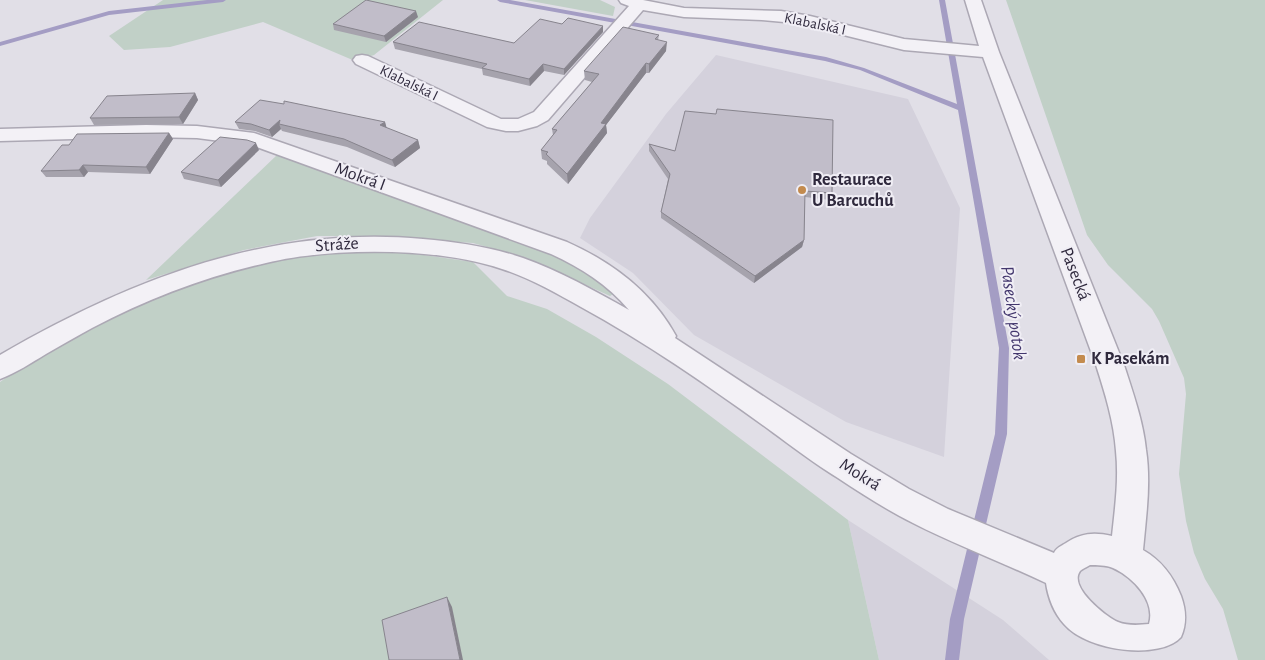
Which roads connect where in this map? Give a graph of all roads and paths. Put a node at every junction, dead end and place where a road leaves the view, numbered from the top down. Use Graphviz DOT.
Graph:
graph roads {
  1 [pos="973,0"];
  2 [pos="633,2"];
  3 [pos="979,51"];
  4 [pos="362,60"];
  5 [pos="0,135"];
  6 [pos="674,350"];
  7 [pos="0,368"];
  8 [pos="1126,557"];
  9 [pos="1061,573"];
  10 [pos="1152,653"];
  1 -- 3 [label="street, Pasecká"];
  2 -- 3 [label="street, Klabalská I"];
  2 -- 4 [label="street, Klabalská I"];
  3 -- 8 [label="street, Pasecká"];
  5 -- 6 [label="street, Mokrá I"];
  6 -- 7 [label="street, Stráže"];
  6 -- 9 [label="street, Mokrá"];
  8 -- 9 [label="street"];
  8 -- 10 [label="street"];
  9 -- 10 [label="street"];
}
